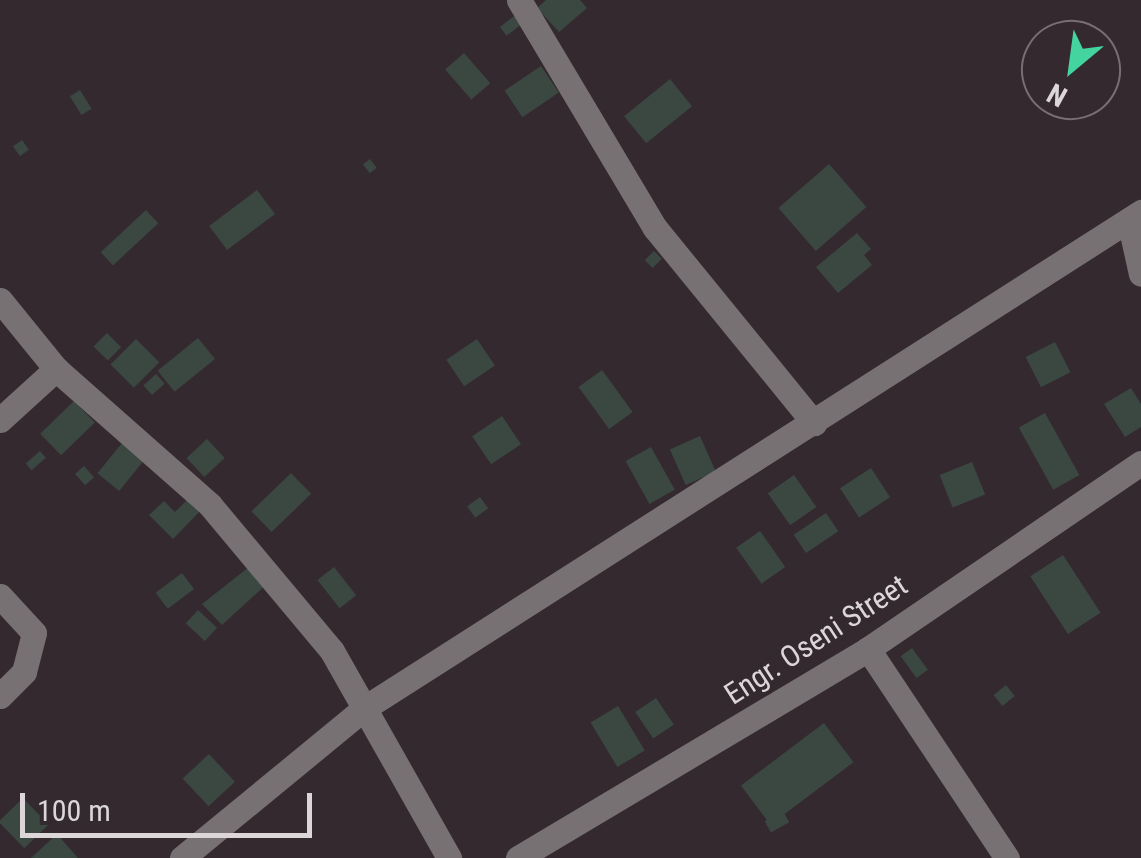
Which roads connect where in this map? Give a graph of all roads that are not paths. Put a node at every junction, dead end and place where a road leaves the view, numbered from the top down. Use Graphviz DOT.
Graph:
graph roads {
  1 [pos="519,0"];
  2 [pos="1135,216"];
  3 [pos="1141,274"];
  4 [pos="0,300"];
  5 [pos="56,370"];
  6 [pos="0,420"];
  7 [pos="814,424"];
  8 [pos="1141,464"];
  9 [pos="0,596"];
  10 [pos="868,649"];
  11 [pos="0,696"];
  12 [pos="366,707"];
  13 [pos="182,858"];
  14 [pos="449,858"];
  15 [pos="518,858"];
  16 [pos="1007,858"];
  1 -- 7 [label="street"];
  2 -- 3 [label="street"];
  2 -- 7 [label="street"];
  4 -- 5 [label="street"];
  5 -- 6 [label="street"];
  5 -- 12 [label="street"];
  7 -- 12 [label="street"];
  8 -- 10 [label="street, Engr. Oseni Street"];
  9 -- 11 [label="street"];
  10 -- 15 [label="street, Engr. Oseni Street"];
  10 -- 16 [label="street"];
  12 -- 13 [label="street"];
  12 -- 14 [label="street"];
}
